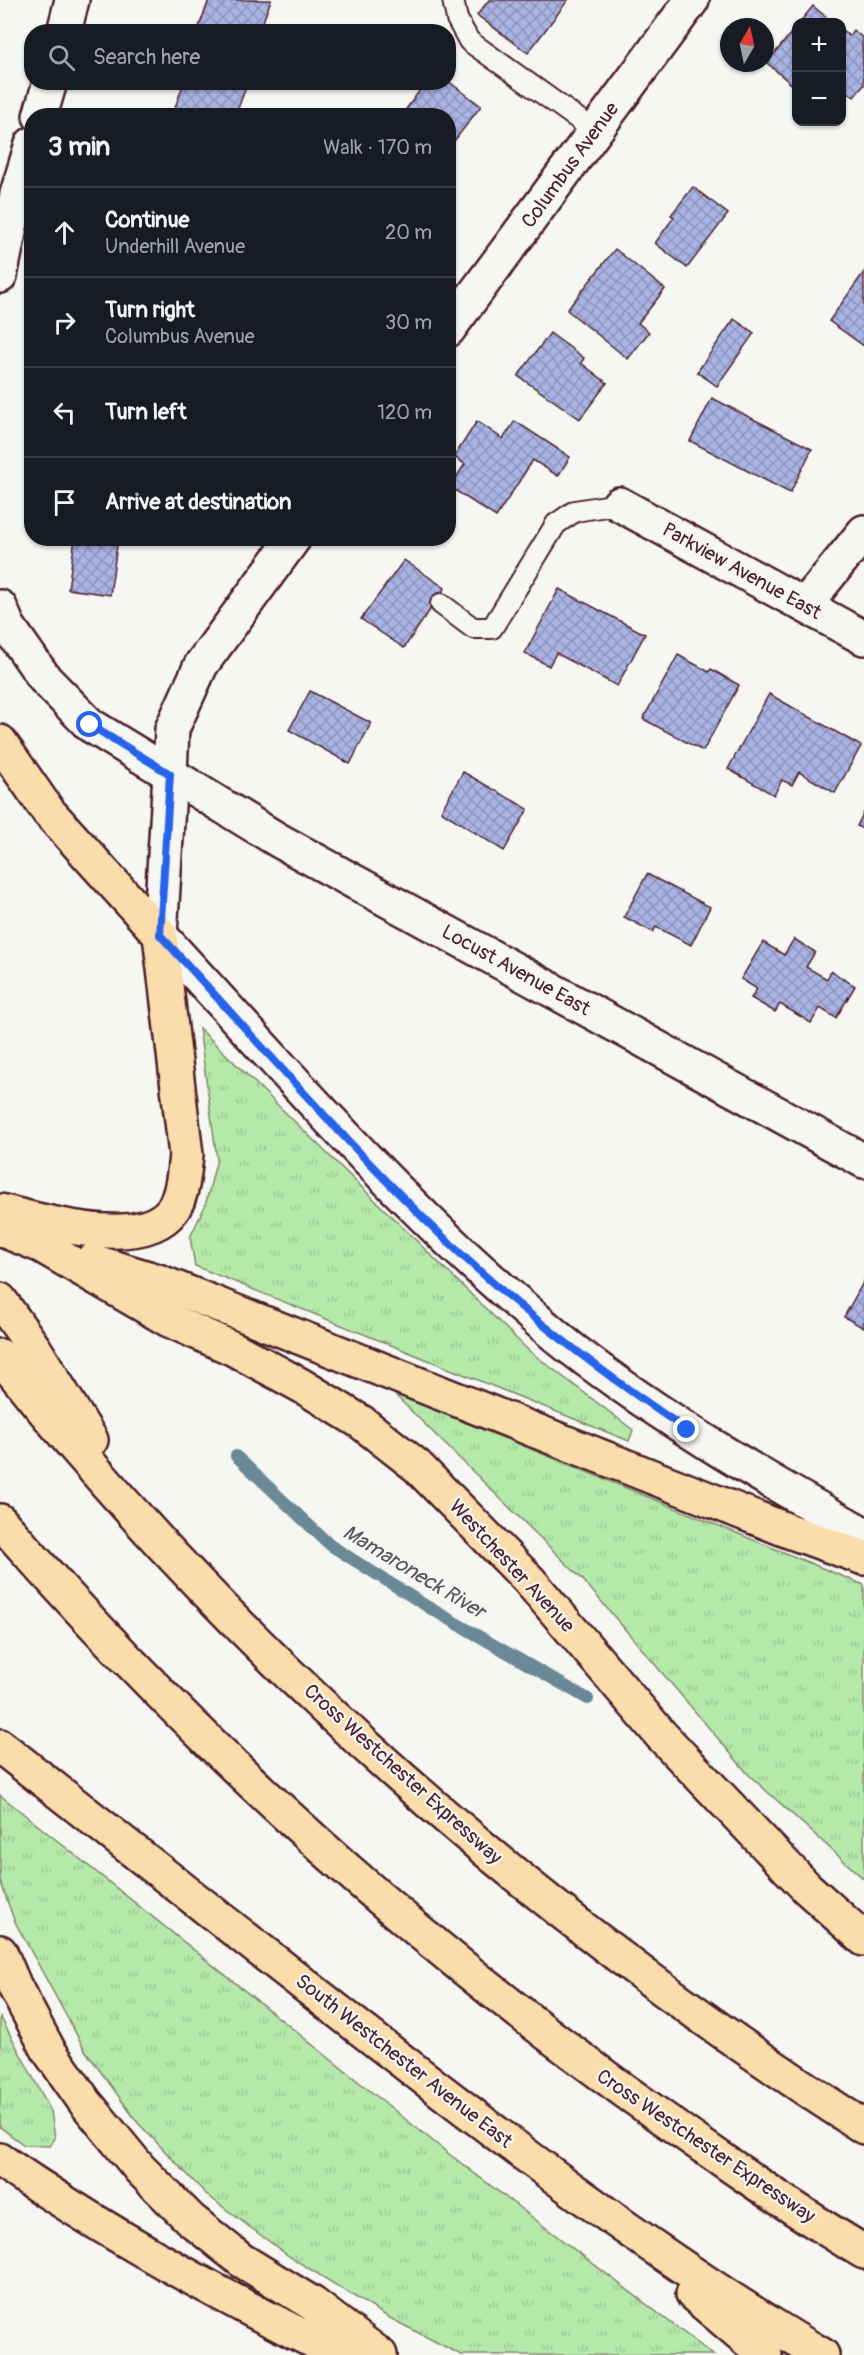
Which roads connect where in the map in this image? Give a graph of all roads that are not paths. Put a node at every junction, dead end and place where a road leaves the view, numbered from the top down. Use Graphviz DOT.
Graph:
graph roads {
  1 [pos="72,0"];
  2 [pos="453,0"];
  3 [pos="692,0"];
  4 [pos="66,24"];
  5 [pos="48,90"];
  6 [pos="42,108"];
  7 [pos="595,131"];
  8 [pos="24,171"];
  9 [pos="0,276"];
  10 [pos="456,319"];
  11 [pos="619,504"];
  12 [pos="864,532"];
  13 [pos="288,546"];
  14 [pos="441,604"];
  15 [pos="805,605"];
  16 [pos="0,607"];
  17 [pos="864,638"];
  18 [pos="0,742"];
  19 [pos="170,774"];
  20 [pos="160,935"];
  21 [pos="864,1161"];
  22 [pos="0,1211"];
  23 [pos="0,1229"];
  24 [pos="91,1268"];
  25 [pos="0,1300"];
  26 [pos="0,1356"];
  27 [pos="137,1516"];
  28 [pos="0,1521"];
  29 [pos="864,1534"];
  30 [pos="864,1558"];
  31 [pos="0,1746"];
  32 [pos="864,1939"];
  33 [pos="0,1952"];
  34 [pos="864,2127"];
  35 [pos="0,2160"];
  36 [pos="554,2176"];
  37 [pos="864,2252"];
  38 [pos="341,2355"];
  39 [pos="380,2355"];
  40 [pos="765,2355"];
  41 [pos="822,2355"];
  1 -- 4 [label="street"];
  2 -- 7 [label="lane"];
  3 -- 7 [label="street, Columbus Avenue"];
  5 -- 6 [label="street"];
  7 -- 10 [label="street, Columbus Avenue"];
  8 -- 9 [label="street"];
  11 -- 14 [label="lane"];
  11 -- 15 [label="street, Parkview Avenue East"];
  12 -- 15 [label="street"];
  13 -- 19 [label="street"];
  15 -- 17 [label="street, Parkview Avenue East"];
  16 -- 19 [label="street, Locust Avenue East"];
  18 -- 20 [label="main road"];
  19 -- 20 [label="street"];
  19 -- 21 [label="street, Locust Avenue East"];
  20 -- 22 [label="main road"];
  20 -- 29 [label="street"];
  23 -- 24 [label="main road"];
  24 -- 30 [label="main road"];
  24 -- 32 [label="main road, Westchester Avenue"];
  25 -- 27 [label="main road"];
  26 -- 27 [label="main road, Cross Westchester Expressway"];
  27 -- 34 [label="main road, Cross Westchester Expressway"];
  28 -- 37 [label="main road, Cross Westchester Expressway"];
  31 -- 36 [label="main road, South Westchester Avenue East"];
  33 -- 39 [label="main road"];
  35 -- 38 [label="main road"];
  36 -- 40 [label="main road"];
  36 -- 41 [label="main road, South Westchester Avenue East"];
}
